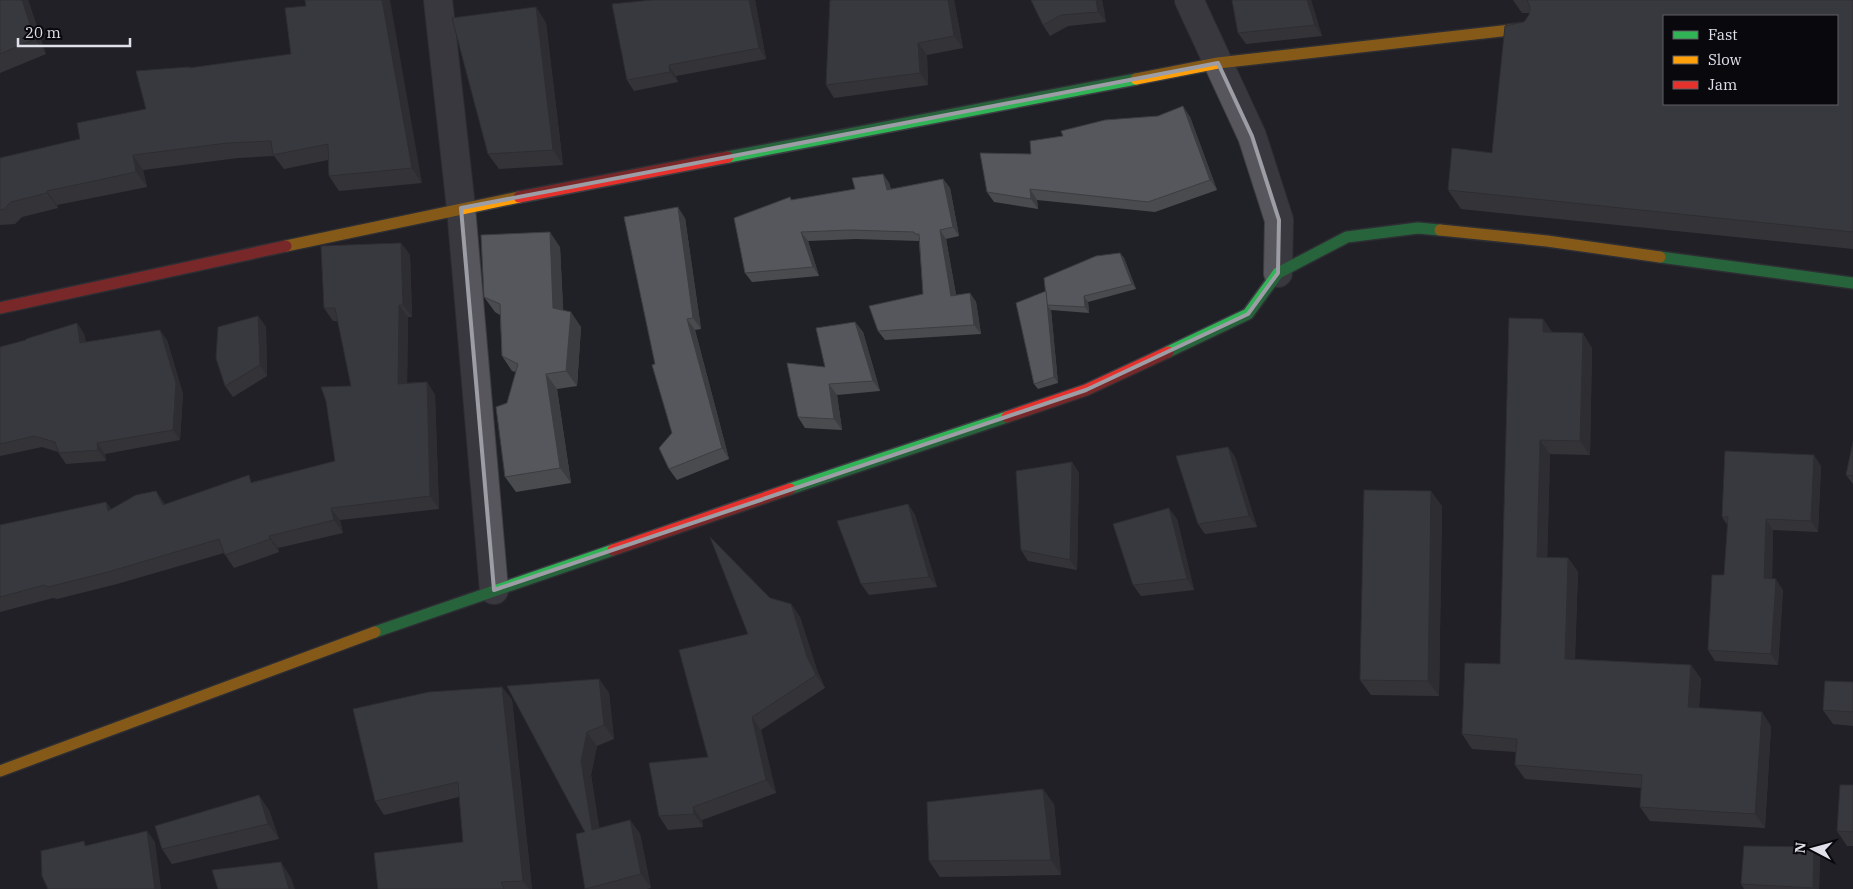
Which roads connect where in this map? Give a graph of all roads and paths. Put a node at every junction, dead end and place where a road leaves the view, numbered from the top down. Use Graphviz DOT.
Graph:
graph roads {
  1 [pos="438,0"];
  2 [pos="1189,0"];
  3 [pos="1528,28"];
  4 [pos="1218,63"];
  5 [pos="461,208"];
  6 [pos="1278,273"];
  7 [pos="1853,283"];
  8 [pos="0,308"];
  9 [pos="494,590"];
  10 [pos="0,771"];
  1 -- 5 [label="street"];
  2 -- 4 [label="street"];
  3 -- 4 [label="street"];
  4 -- 5 [label="street"];
  4 -- 6 [label="street"];
  5 -- 8 [label="street"];
  5 -- 9 [label="street"];
  6 -- 7 [label="street"];
  6 -- 9 [label="street"];
  9 -- 10 [label="street"];
}
